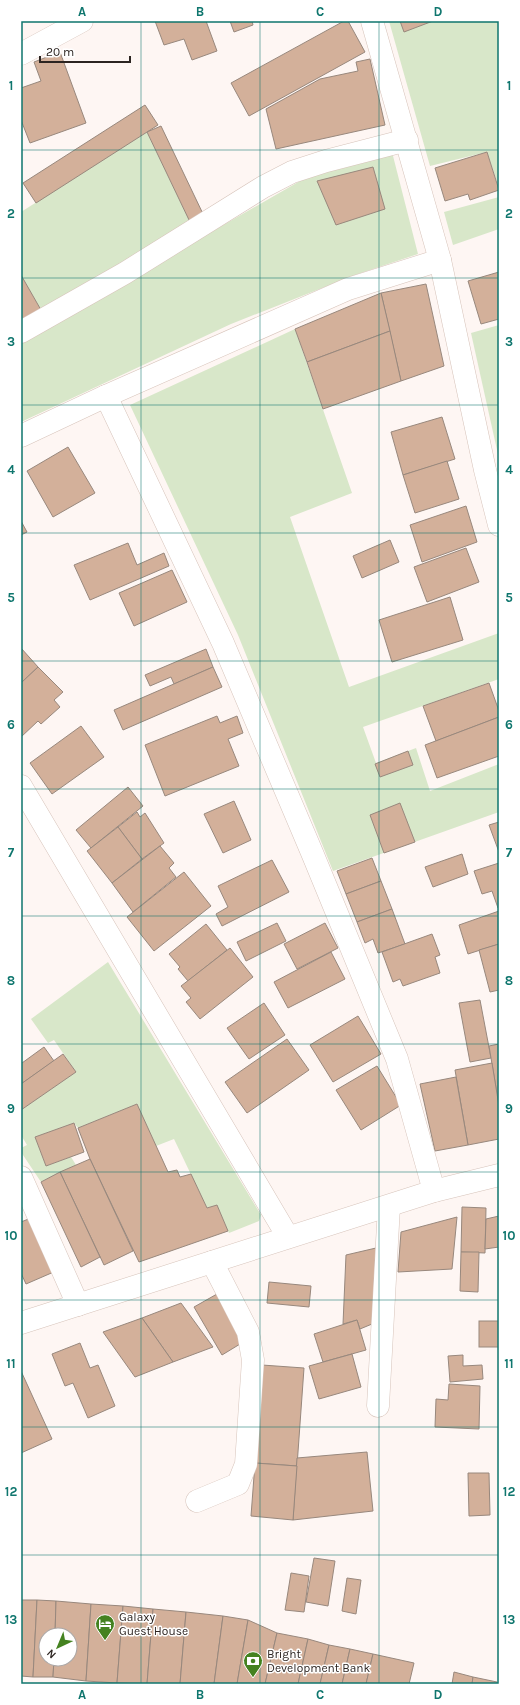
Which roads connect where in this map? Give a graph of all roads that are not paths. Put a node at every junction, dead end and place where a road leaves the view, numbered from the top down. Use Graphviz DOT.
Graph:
graph roads {
  1 [pos="82,21"];
  2 [pos="372,21"];
  3 [pos="21,54"];
  4 [pos="407,140"];
  5 [pos="440,260"];
  6 [pos="21,332"];
  7 [pos="106,396"];
  8 [pos="21,436"];
  9 [pos="499,525"];
  10 [pos="21,786"];
  11 [pos="499,1175"];
  12 [pos="21,1177"];
  13 [pos="434,1192"];
  14 [pos="389,1206"];
  15 [pos="288,1237"];
  16 [pos="212,1262"];
  17 [pos="78,1306"];
  18 [pos="21,1322"];
  19 [pos="378,1406"];
  20 [pos="197,1500"];
  1 -- 3 [label="street"];
  2 -- 4 [label="street"];
  4 -- 5 [label="street"];
  4 -- 6 [label="street"];
  5 -- 7 [label="street"];
  5 -- 9 [label="street"];
  7 -- 8 [label="street"];
  7 -- 13 [label="street"];
  10 -- 15 [label="street"];
  11 -- 13 [label="street"];
  12 -- 17 [label="street"];
  13 -- 14 [label="street"];
  14 -- 15 [label="street"];
  14 -- 19 [label="street"];
  15 -- 16 [label="street"];
  16 -- 17 [label="street"];
  16 -- 20 [label="street"];
  17 -- 18 [label="street"];
}
